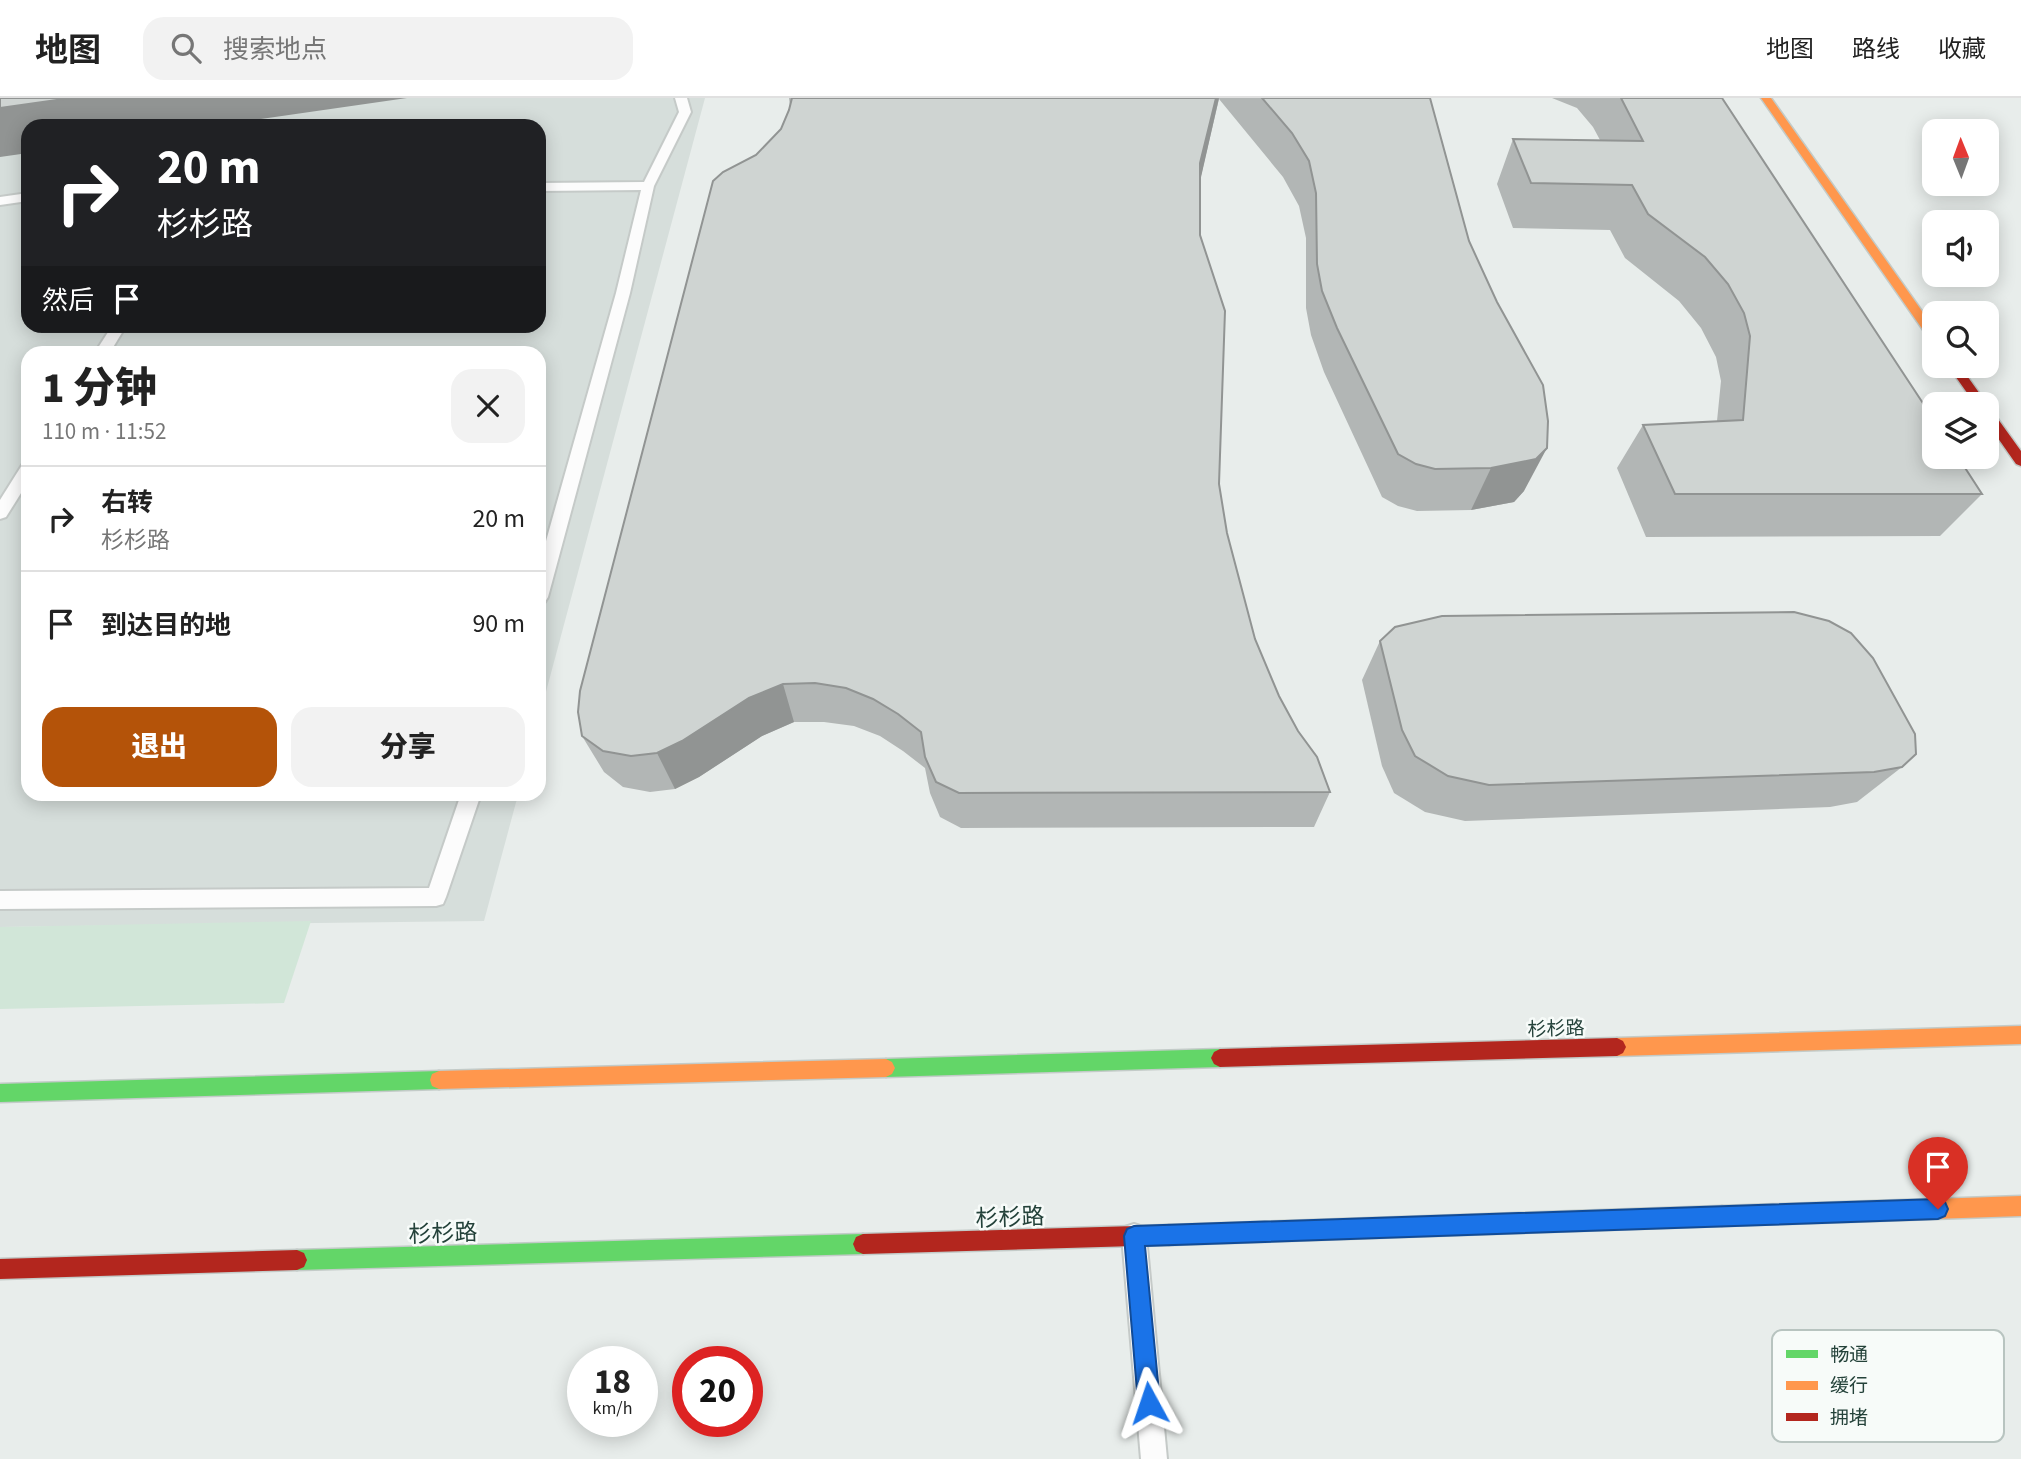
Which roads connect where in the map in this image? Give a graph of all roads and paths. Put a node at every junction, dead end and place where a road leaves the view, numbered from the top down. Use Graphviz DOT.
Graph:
graph roads {
  1 [pos="681,98"];
  2 [pos="1766,98"];
  3 [pos="648,186"];
  4 [pos="546,187"];
  5 [pos="21,198"];
  6 [pos="0,201"];
  7 [pos="1922,320"];
  8 [pos="1999,430"];
  9 [pos="2021,461"];
  10 [pos="21,480"];
  11 [pos="0,513"];
  12 [pos="546,572"];
  13 [pos="469,801"];
  14 [pos="0,900"];
  15 [pos="2021,1035"];
  16 [pos="0,1093"];
  17 [pos="2021,1206"];
  18 [pos="1134,1236"];
  19 [pos="0,1269"];
  20 [pos="1154,1459"];
  1 -- 3 [label="lane"];
  2 -- 7 [label="main road"];
  3 -- 4 [label="lane"];
  3 -- 12 [label="lane"];
  5 -- 6 [label="lane"];
  8 -- 9 [label="main road"];
  10 -- 11 [label="lane"];
  13 -- 14 [label="lane"];
  15 -- 16 [label="main road, 杉杉路"];
  17 -- 18 [label="main road, 杉杉路"];
  18 -- 19 [label="main road, 杉杉路"];
  18 -- 20 [label="lane"];
}
